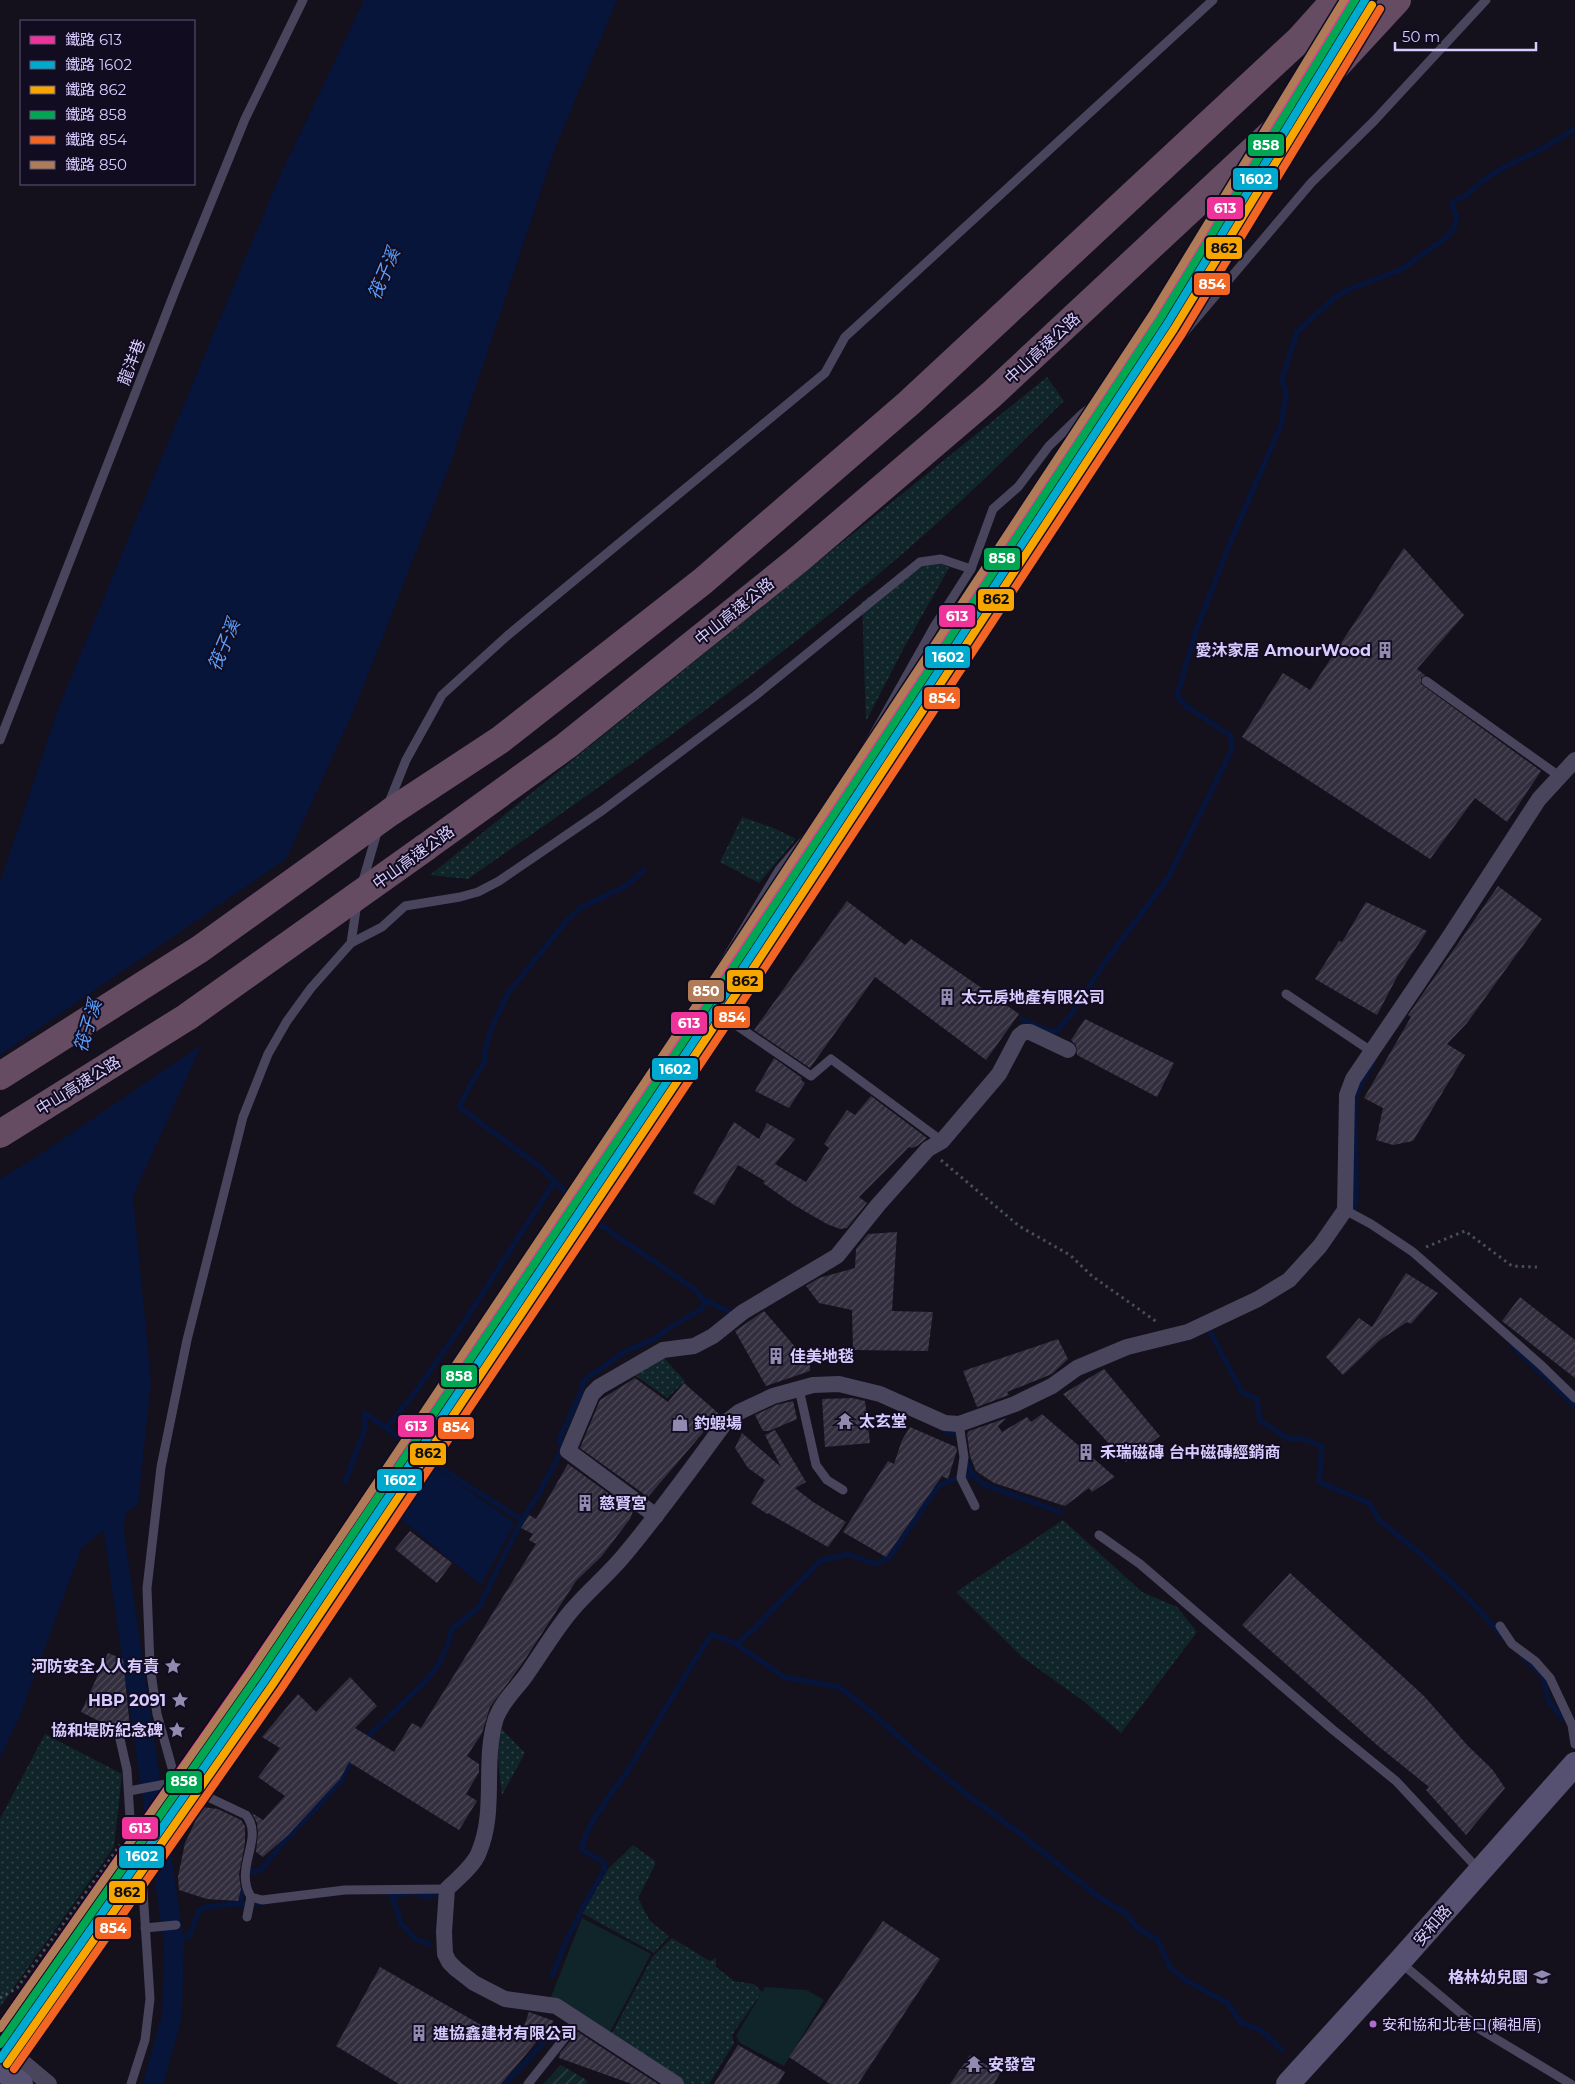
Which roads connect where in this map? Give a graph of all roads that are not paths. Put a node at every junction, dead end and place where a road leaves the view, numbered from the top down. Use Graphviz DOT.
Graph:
graph roads {
  1 [pos="303,0"];
  2 [pos="1213,0"];
  3 [pos="1335,0"];
  4 [pos="1397,0"];
  5 [pos="1486,0"];
  6 [pos="971,569"];
  7 [pos="1426,681"];
  8 [pos="0,740"];
  9 [pos="1575,760"];
  10 [pos="1559,776"];
  11 [pos="351,943"];
  12 [pos="1286,994"];
  13 [pos="730,1022"];
  14 [pos="1068,1050"];
  15 [pos="1371,1051"];
  16 [pos="0,1076"];
  17 [pos="692,1077"];
  18 [pos="0,1134"];
  19 [pos="935,1145"];
  20 [pos="1345,1210"];
  21 [pos="798,1389"];
  22 [pos="1575,1398"];
  23 [pos="959,1424"];
  24 [pos="843,1490"];
  25 [pos="975,1506"];
  26 [pos="656,1516"];
  27 [pos="1099,1535"];
  28 [pos="1500,1626"];
  29 [pos="120,1739"];
  30 [pos="1575,1744"];
  31 [pos="1575,1764"];
  32 [pos="176,1782"];
  33 [pos="129,1791"];
  34 [pos="1479,1871"];
  35 [pos="447,1889"];
  36 [pos="251,1897"];
  37 [pos="247,1917"];
  38 [pos="176,1925"];
  39 [pos="145,1928"];
  40 [pos="1400,1962"];
  41 [pos="578,2021"];
  42 [pos="0,2043"];
  43 [pos="0,2068"];
  44 [pos="21,2084"];
  45 [pos="49,2084"];
  46 [pos="131,2084"];
  47 [pos="528,2084"];
  48 [pos="676,2084"];
  49 [pos="1288,2084"];
  50 [pos="1571,2084"];
  1 -- 8 [label="lane, 龍洋巷"];
  2 -- 11 [label="lane"];
  3 -- 16 [label="highway, bridge"];
  4 -- 18 [label="highway, 中山高速公路, bridge"];
  5 -- 6 [label="lane"];
  6 -- 11 [label="lane"];
  6 -- 17 [label="lane"];
  7 -- 10 [label="lane"];
  9 -- 10 [label="street"];
  10 -- 15 [label="street"];
  11 -- 32 [label="lane"];
  12 -- 15 [label="lane"];
  13 -- 19 [label="lane"];
  14 -- 19 [label="street"];
  15 -- 20 [label="street"];
  19 -- 26 [label="street"];
  20 -- 22 [label="lane"];
  20 -- 23 [label="street"];
  21 -- 23 [label="street"];
  21 -- 24 [label="lane"];
  21 -- 26 [label="street"];
  23 -- 25 [label="lane"];
  26 -- 35 [label="street"];
  27 -- 34 [label="lane"];
  28 -- 30 [label="lane"];
  29 -- 33 [label="lane"];
  31 -- 34 [label="main road, 安和路"];
  32 -- 33 [label="lane"];
  32 -- 36 [label="lane"];
  33 -- 39 [label="lane"];
  34 -- 40 [label="main road, 安和路"];
  35 -- 36 [label="lane"];
  35 -- 41 [label="street"];
  36 -- 37 [label="lane"];
  38 -- 39 [label="lane"];
  39 -- 46 [label="lane"];
  40 -- 49 [label="main road, 安和路"];
  40 -- 50 [label="lane"];
  41 -- 47 [label="lane"];
  41 -- 48 [label="street"];
  42 -- 45 [label="street"];
  43 -- 44 [label="main road"];
}
